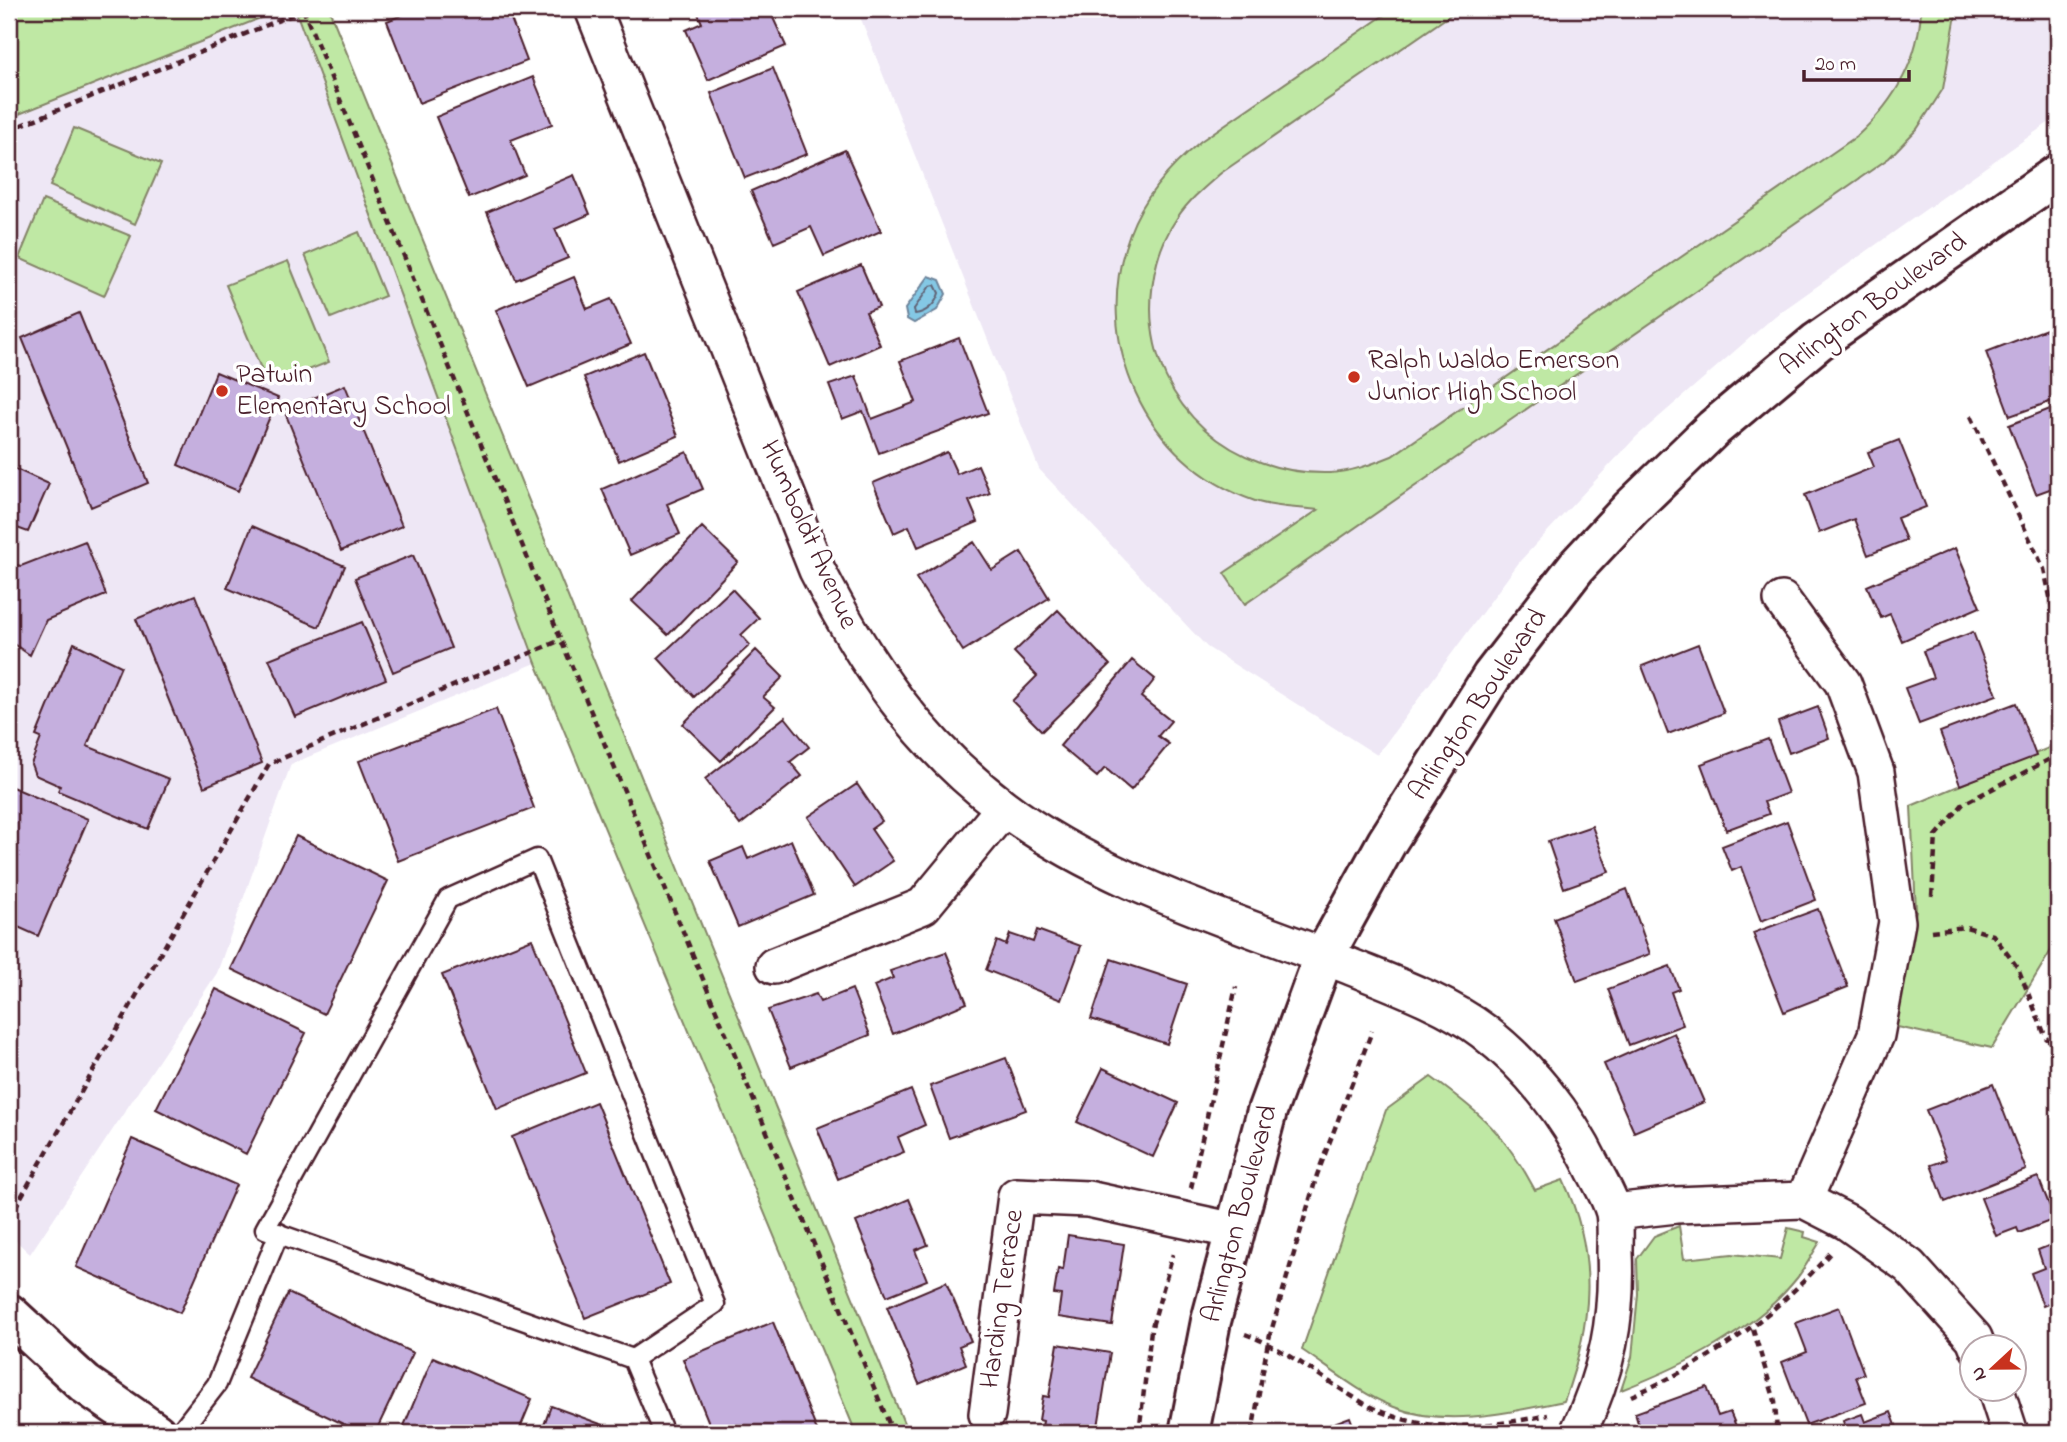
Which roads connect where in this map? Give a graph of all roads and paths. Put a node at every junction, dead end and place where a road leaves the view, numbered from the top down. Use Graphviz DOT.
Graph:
graph roads {
  1 [pos="593,9"];
  2 [pos="304,10"];
  3 [pos="9,130"];
  4 [pos="2058,174"];
  5 [pos="1971,416"];
  6 [pos="1782,600"];
  7 [pos="2058,634"];
  8 [pos="561,640"];
  9 [pos="2058,755"];
  10 [pos="1004,808"];
  11 [pos="1931,904"];
  12 [pos="1919,924"];
  13 [pos="1324,956"];
  14 [pos="774,966"];
  15 [pos="1372,1031"];
  16 [pos="2058,1047"];
  17 [pos="1804,1200"];
  18 [pos="1614,1212"];
  19 [pos="9,1218"];
  20 [pos="1235,1231"];
  21 [pos="279,1233"];
  22 [pos="1836,1246"];
  23 [pos="9,1314"];
  24 [pos="1211,1321"];
  25 [pos="1753,1329"];
  26 [pos="1970,1334"];
  27 [pos="1268,1342"];
  28 [pos="634,1359"];
  29 [pos="2001,1404"];
  30 [pos="987,1414"];
  31 [pos="1585,1419"];
  32 [pos="156,1433"];
  33 [pos="179,1433"];
  34 [pos="664,1433"];
  35 [pos="893,1433"];
  36 [pos="1189,1433"];
  37 [pos="1252,1433"];
  38 [pos="1777,1433"];
  39 [pos="2010,1433"];
  1 -- 10 [label="street, Humboldt Avenue"];
  2 -- 3 [label="path"];
  2 -- 8 [label="path"];
  4 -- 13 [label="street, Arlington Boulevard"];
  5 -- 7 [label="path"];
  6 -- 12 [label="street"];
  8 -- 19 [label="path"];
  8 -- 35 [label="path"];
  9 -- 11 [label="path"];
  10 -- 13 [label="street, Humboldt Avenue"];
  10 -- 14 [label="street"];
  12 -- 16 [label="path"];
  12 -- 17 [label="street"];
  13 -- 18 [label="street, Humboldt Avenue"];
  13 -- 20 [label="street, Arlington Boulevard"];
  15 -- 27 [label="path"];
  17 -- 18 [label="street"];
  17 -- 26 [label="street"];
  18 -- 31 [label="street"];
  20 -- 24 [label="street, Arlington Boulevard"];
  20 -- 30 [label="street, Harding Terrace"];
  21 -- 28 [label="lane"];
  21 -- 28 [label="lane"];
  21 -- 33 [label="lane"];
  22 -- 25 [label="path"];
  23 -- 32 [label="street"];
  24 -- 27 [label="path"];
  24 -- 36 [label="street, Arlington Boulevard"];
  25 -- 31 [label="path"];
  25 -- 38 [label="path"];
  27 -- 31 [label="path"];
  27 -- 37 [label="path"];
  28 -- 34 [label="lane"];
  29 -- 39 [label="street"];
}
